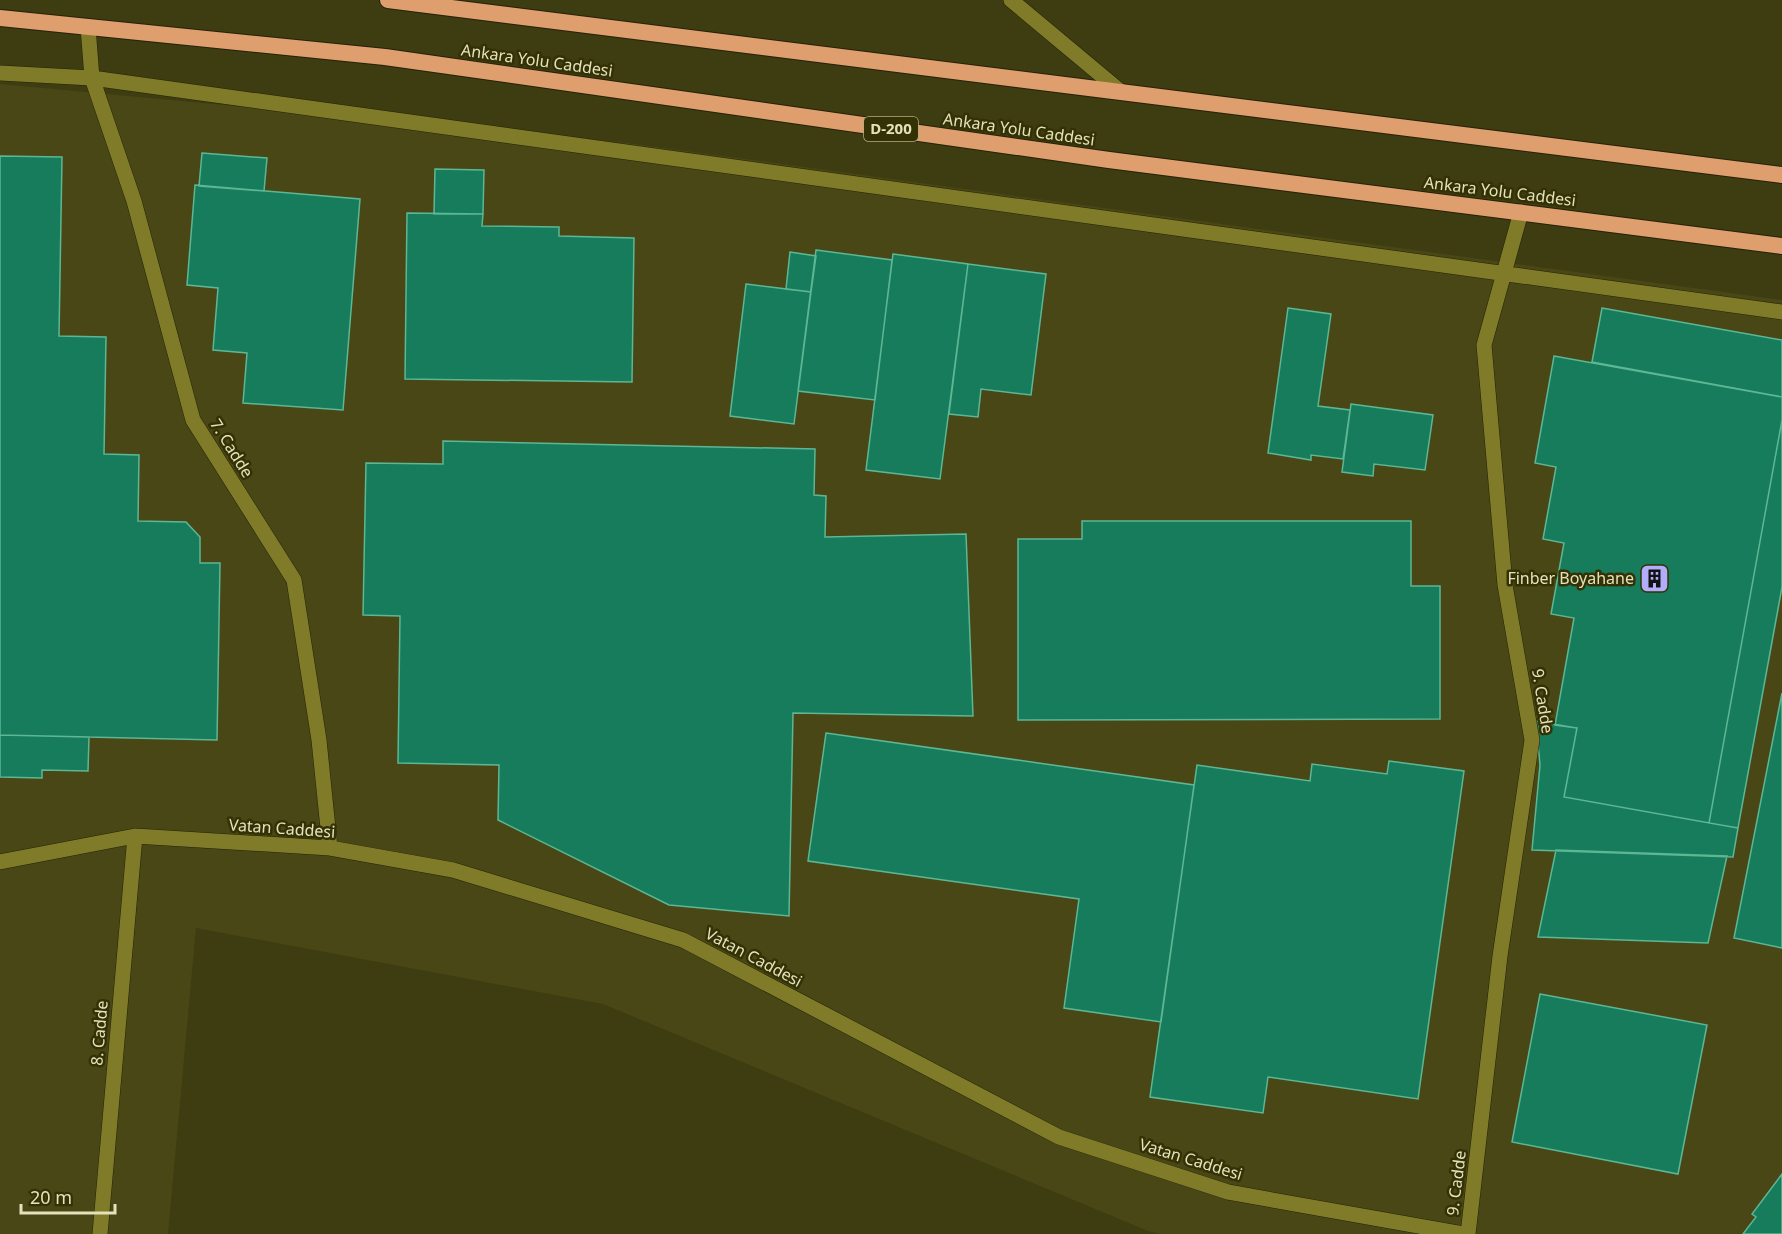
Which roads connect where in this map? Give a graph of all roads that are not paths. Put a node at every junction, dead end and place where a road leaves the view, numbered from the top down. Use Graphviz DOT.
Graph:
graph roads {
  1 [pos="388,0"];
  2 [pos="1011,0"];
  3 [pos="437,3"];
  4 [pos="0,18"];
  5 [pos="88,27"];
  6 [pos="0,73"];
  7 [pos="92,78"];
  8 [pos="1120,91"];
  9 [pos="1782,175"];
  10 [pos="1521,212"];
  11 [pos="1782,246"];
  12 [pos="1504,273"];
  13 [pos="1782,312"];
  14 [pos="135,836"];
  15 [pos="330,848"];
  16 [pos="0,862"];
  17 [pos="100,1234"];
  18 [pos="1463,1234"];
  19 [pos="1468,1234"];
  1 -- 3 [label="highway"];
  2 -- 8 [label="lane"];
  3 -- 8 [label="highway"];
  4 -- 5 [label="highway, Ankara Yolu Caddesi / D-200"];
  5 -- 7 [label="lane, 7. Cadde"];
  5 -- 10 [label="highway, Ankara Yolu Caddesi / D-200"];
  6 -- 7 [label="lane"];
  7 -- 12 [label="lane"];
  7 -- 15 [label="lane, 7. Cadde"];
  8 -- 9 [label="highway"];
  10 -- 11 [label="highway, Ankara Yolu Caddesi / D-200"];
  10 -- 12 [label="lane, 9. Cadde"];
  12 -- 13 [label="lane"];
  12 -- 19 [label="lane, 9. Cadde"];
  14 -- 15 [label="lane, Vatan Caddesi"];
  14 -- 16 [label="lane, Vatan Caddesi"];
  14 -- 17 [label="lane, 8. Cadde"];
  15 -- 18 [label="lane, Vatan Caddesi"];
}
